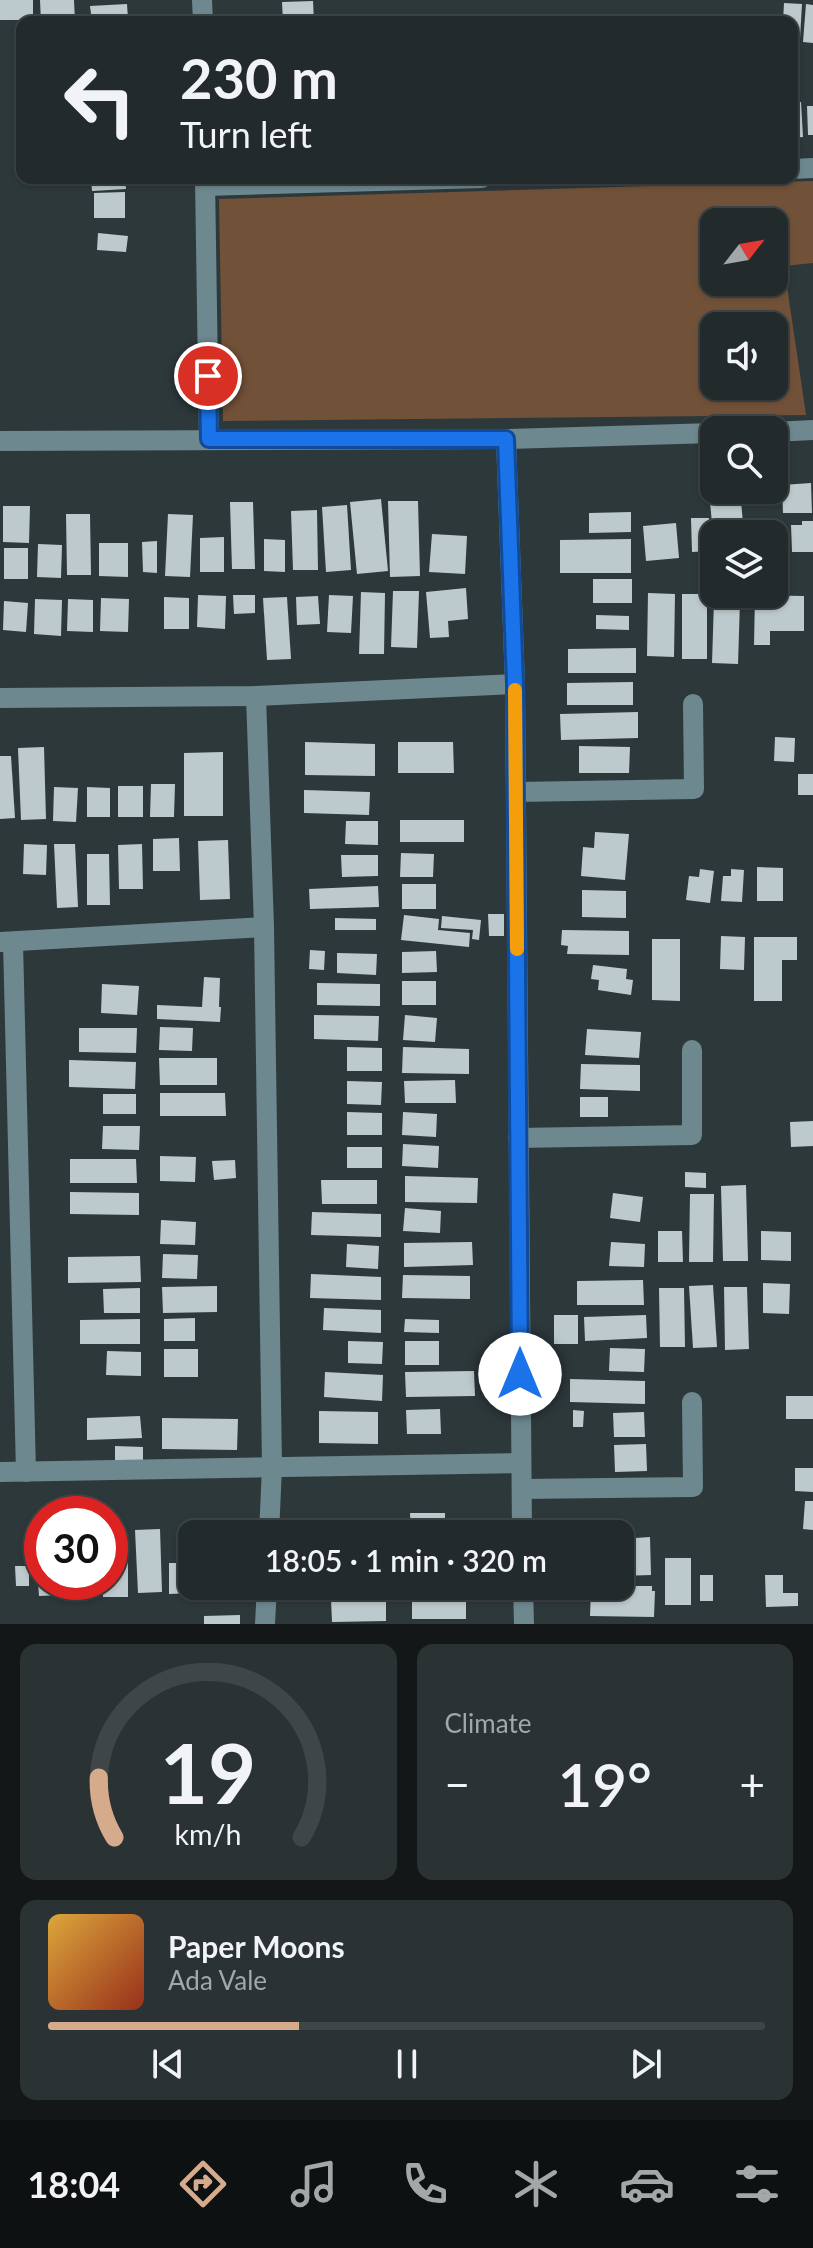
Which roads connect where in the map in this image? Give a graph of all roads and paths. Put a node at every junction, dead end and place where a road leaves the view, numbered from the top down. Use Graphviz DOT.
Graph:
graph roads {
  1 [pos="205,184"];
  2 [pos="813,430"];
  3 [pos="788,431"];
  4 [pos="700,433"];
  5 [pos="209,439"];
  6 [pos="506,439"];
  7 [pos="0,441"];
  8 [pos="515,684"];
  9 [pos="256,696"];
  10 [pos="0,698"];
  11 [pos="693,704"];
  12 [pos="516,792"];
  13 [pos="264,927"];
  14 [pos="6,942"];
  15 [pos="692,1050"];
  16 [pos="518,1138"];
  17 [pos="692,1402"];
  18 [pos="521,1463"];
  19 [pos="272,1467"];
  20 [pos="0,1472"];
  21 [pos="26,1472"];
  22 [pos="522,1489"];
  23 [pos="270,1520"];
  24 [pos="522,1520"];
  25 [pos="266,1600"];
  26 [pos="523,1600"];
  27 [pos="265,1624"];
  28 [pos="524,1624"];
  1 -- 5 [label="street"];
  2 -- 3 [label="street"];
  4 -- 6 [label="street"];
  5 -- 6 [label="street"];
  5 -- 7 [label="street"];
  6 -- 8 [label="street"];
  8 -- 9 [label="street"];
  8 -- 12 [label="street"];
  9 -- 10 [label="street"];
  9 -- 13 [label="street"];
  11 -- 12 [label="street"];
  12 -- 16 [label="street"];
  13 -- 14 [label="street"];
  13 -- 19 [label="street"];
  14 -- 21 [label="street"];
  15 -- 16 [label="street"];
  16 -- 18 [label="street"];
  17 -- 22 [label="street"];
  18 -- 19 [label="street"];
  18 -- 22 [label="street"];
  19 -- 21 [label="street"];
  19 -- 23 [label="street"];
  20 -- 21 [label="street"];
  22 -- 24 [label="street"];
  25 -- 27 [label="street"];
  26 -- 28 [label="street"];
}
